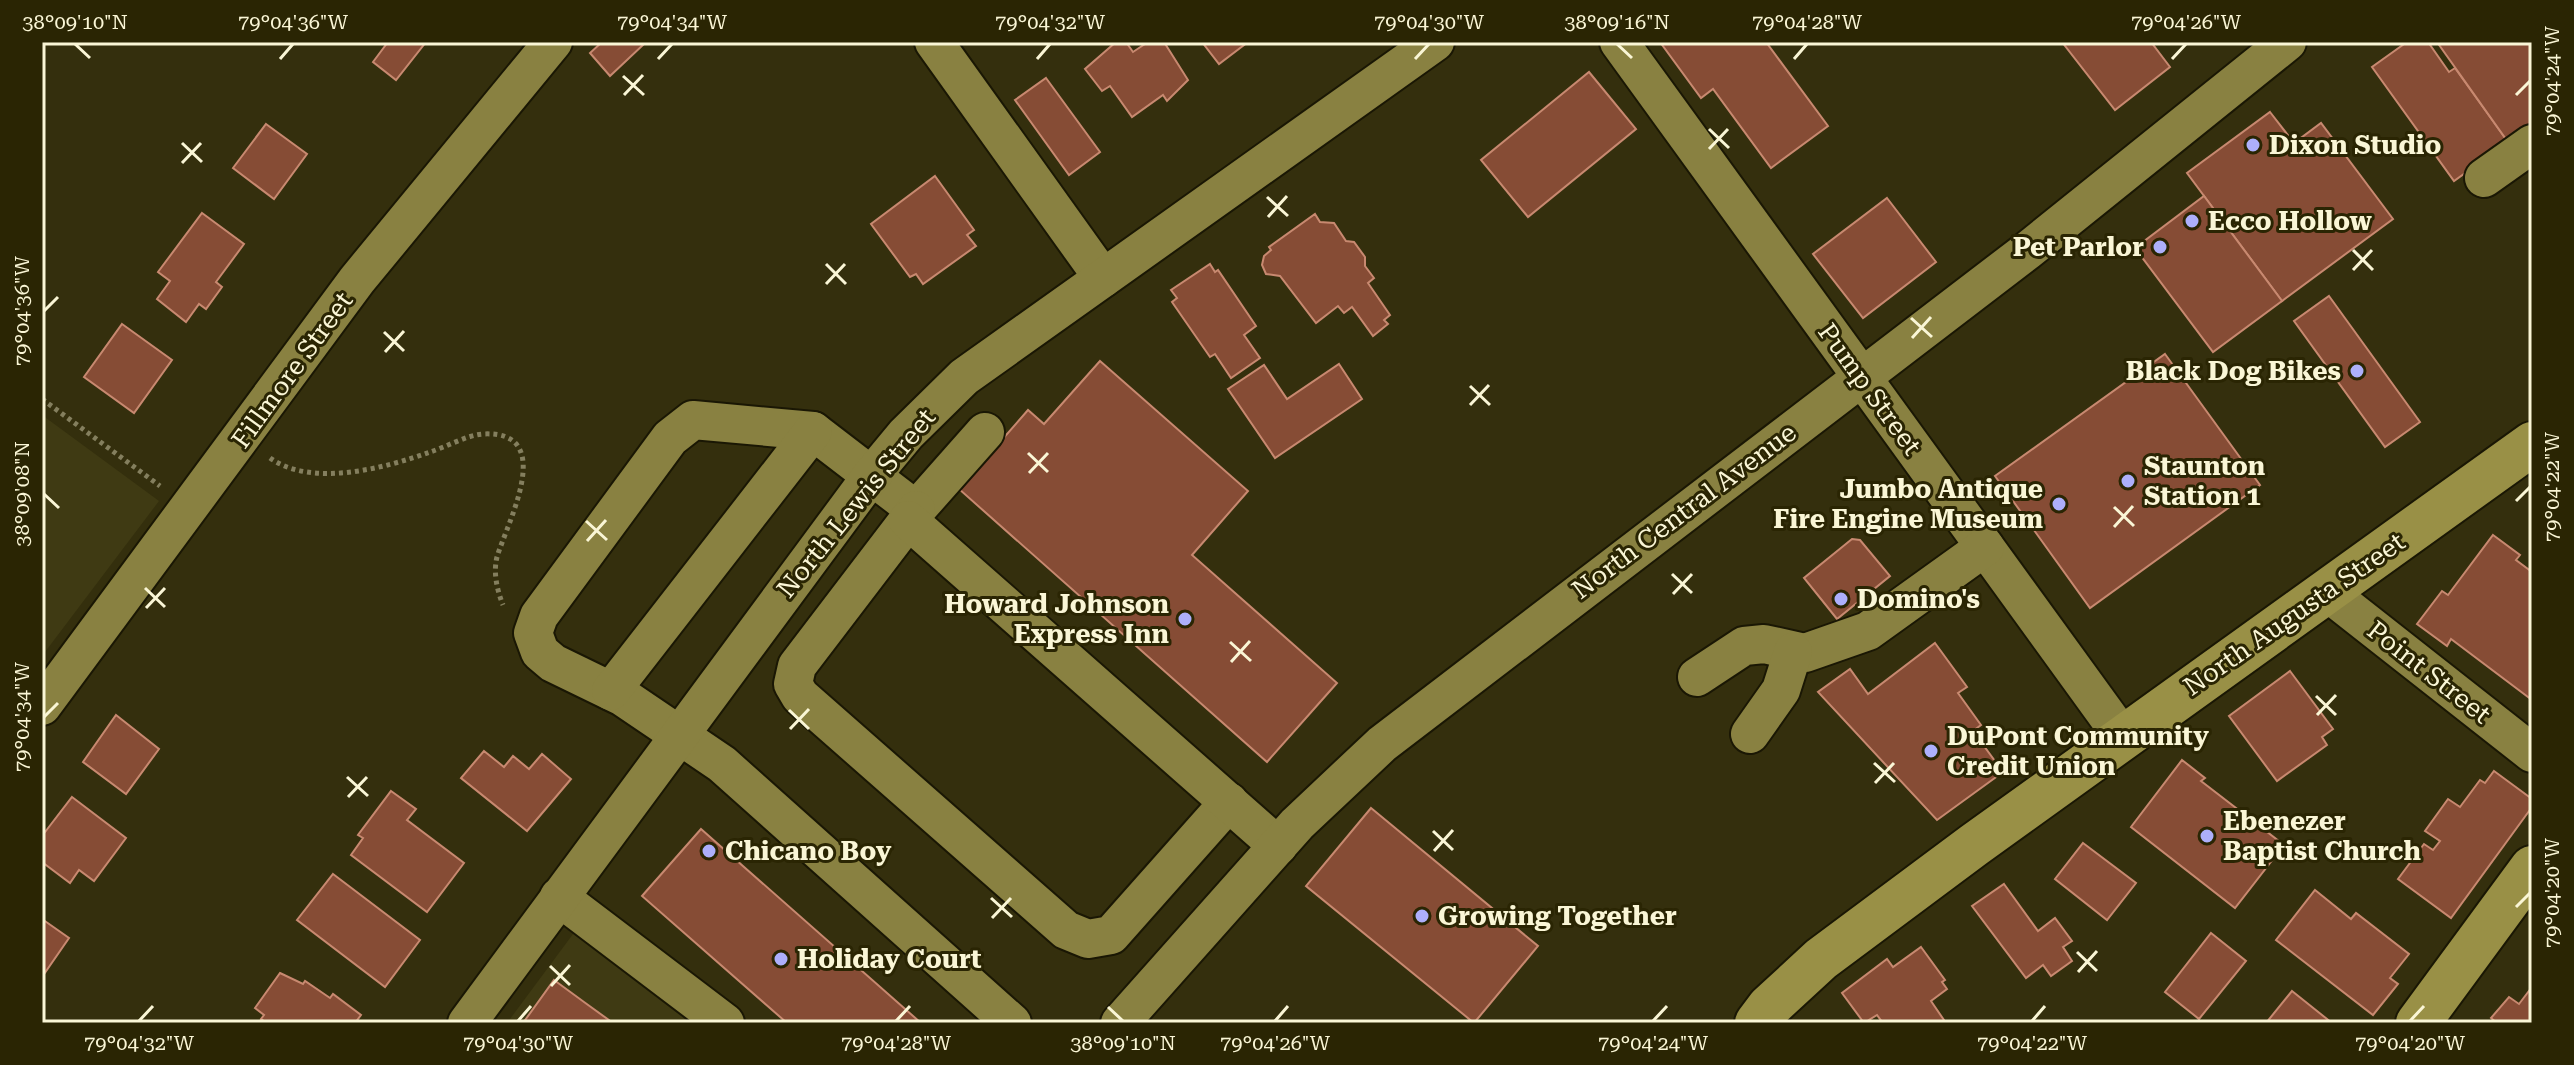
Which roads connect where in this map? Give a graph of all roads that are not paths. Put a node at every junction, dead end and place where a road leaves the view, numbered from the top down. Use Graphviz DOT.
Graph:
graph roads {
  1 [pos="553,42"];
  2 [pos="934,42"];
  3 [pos="1435,42"];
  4 [pos="1619,42"];
  5 [pos="2287,42"];
  6 [pos="2532,144"];
  7 [pos="2484,178"];
  8 [pos="1103,278"];
  9 [pos="1861,376"];
  10 [pos="813,431"];
  11 [pos="985,432"];
  12 [pos="2532,444"];
  13 [pos="872,475"];
  14 [pos="912,515"];
  15 [pos="1985,547"];
  16 [pos="2326,591"];
  17 [pos="1793,652"];
  18 [pos="1697,677"];
  19 [pos="611,691"];
  20 [pos="42,706"];
  21 [pos="678,734"];
  22 [pos="1750,734"];
  23 [pos="2122,736"];
  24 [pos="2532,753"];
  25 [pos="1229,802"];
  26 [pos="1278,846"];
  27 [pos="2532,868"];
  28 [pos="559,897"];
  29 [pos="1772,1018"];
  30 [pos="467,1023"];
  31 [pos="725,1023"];
  32 [pos="1012,1023"];
  33 [pos="1120,1023"];
  34 [pos="2418,1023"];
  1 -- 20 [label="street, Fillmore Street"];
  2 -- 8 [label="street"];
  3 -- 8 [label="street, North Lewis Street"];
  4 -- 9 [label="street, Pump Street"];
  5 -- 9 [label="street, North Central Avenue"];
  6 -- 7 [label="street"];
  8 -- 13 [label="street, North Lewis Street"];
  9 -- 15 [label="street, Pump Street"];
  9 -- 26 [label="street, North Central Avenue"];
  10 -- 13 [label="street"];
  10 -- 19 [label="street"];
  10 -- 19 [label="street"];
  11 -- 14 [label="street"];
  12 -- 16 [label="main road, North Augusta Street"];
  13 -- 14 [label="street"];
  13 -- 21 [label="street, North Lewis Street"];
  14 -- 25 [label="street"];
  14 -- 25 [label="street"];
  15 -- 17 [label="street"];
  15 -- 23 [label="street, Pump Street"];
  16 -- 23 [label="main road, North Augusta Street"];
  16 -- 24 [label="street, Point Street"];
  17 -- 18 [label="street"];
  17 -- 22 [label="street"];
  19 -- 21 [label="street"];
  21 -- 28 [label="street, North Lewis Street"];
  21 -- 32 [label="street"];
  23 -- 29 [label="main road, North Augusta Street"];
  25 -- 26 [label="street"];
  26 -- 33 [label="street, North Central Avenue"];
  27 -- 34 [label="main road"];
  28 -- 30 [label="street, North Lewis Street"];
  28 -- 31 [label="street"];
}
